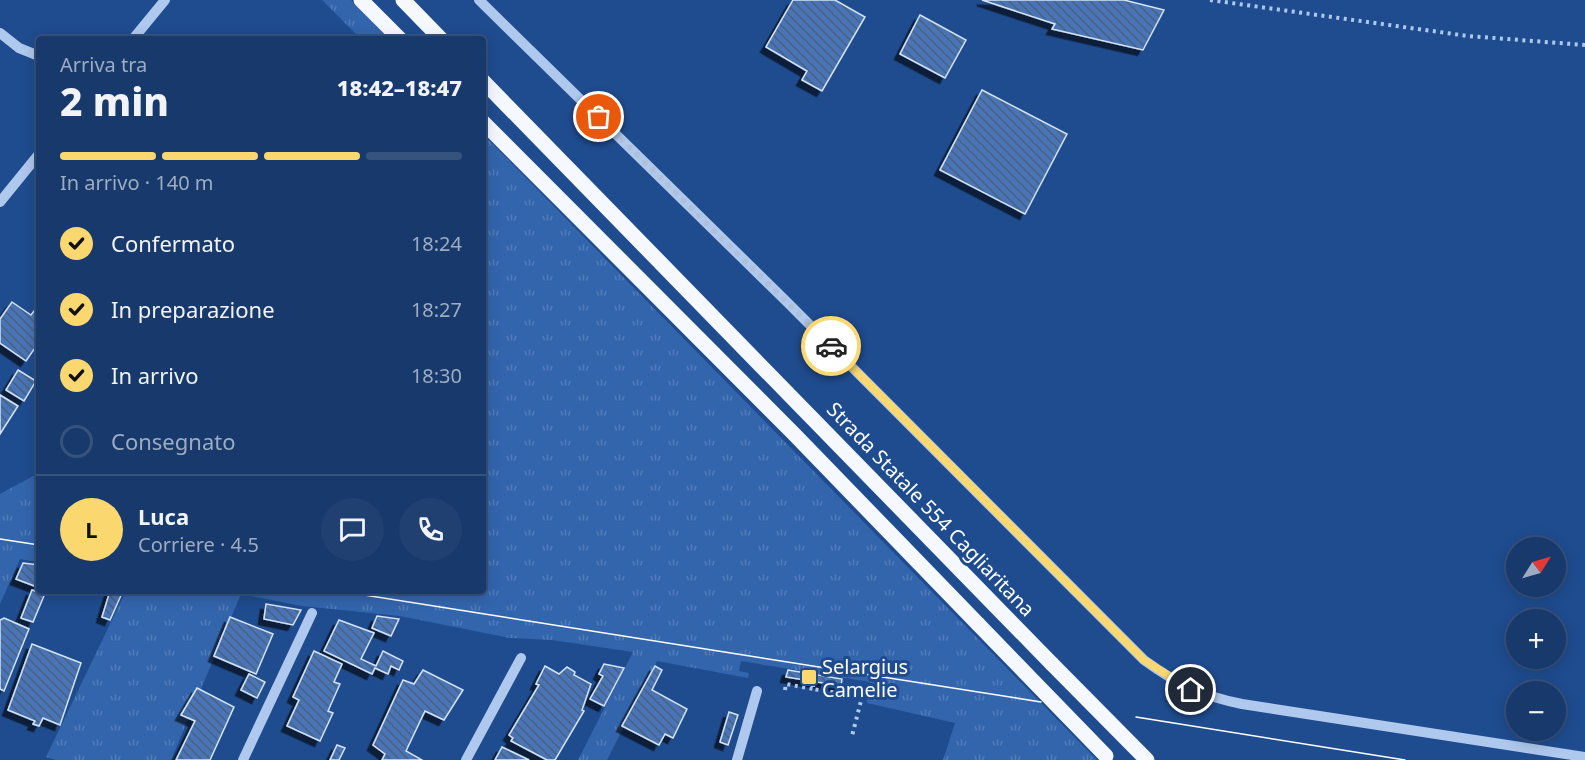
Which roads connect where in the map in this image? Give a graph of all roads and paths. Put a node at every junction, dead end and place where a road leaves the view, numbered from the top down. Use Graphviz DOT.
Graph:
graph roads {
  1 [pos="165,0"];
  2 [pos="361,0"];
  3 [pos="403,0"];
  4 [pos="479,0"];
  5 [pos="1210,0"];
  6 [pos="0,33"];
  7 [pos="135,36"];
  8 [pos="397,36"];
  9 [pos="438,36"];
  10 [pos="1585,45"];
  11 [pos="36,55"];
  12 [pos="486,84"];
  13 [pos="486,125"];
  14 [pos="36,158"];
  15 [pos="0,202"];
  16 [pos="312,613"];
  17 [pos="521,658"];
  18 [pos="785,690"];
  19 [pos="757,691"];
  20 [pos="852,736"];
  21 [pos="1585,757"];
  22 [pos="1107,758"];
  23 [pos="243,760"];
  24 [pos="466,760"];
  25 [pos="737,760"];
  26 [pos="1147,760"];
  1 -- 7 [label="street"];
  2 -- 8 [label="main road"];
  3 -- 9 [label="main road"];
  4 -- 21 [label="street"];
  5 -- 10 [label="path"];
  6 -- 11 [label="street"];
  12 -- 26 [label="main road, Strada Statale 554 Cagliaritana, bridge"];
  13 -- 22 [label="main road, bridge"];
  14 -- 15 [label="street"];
  16 -- 23 [label="street"];
  17 -- 24 [label="street"];
  18 -- 20 [label="path"];
  19 -- 25 [label="street"];
}
